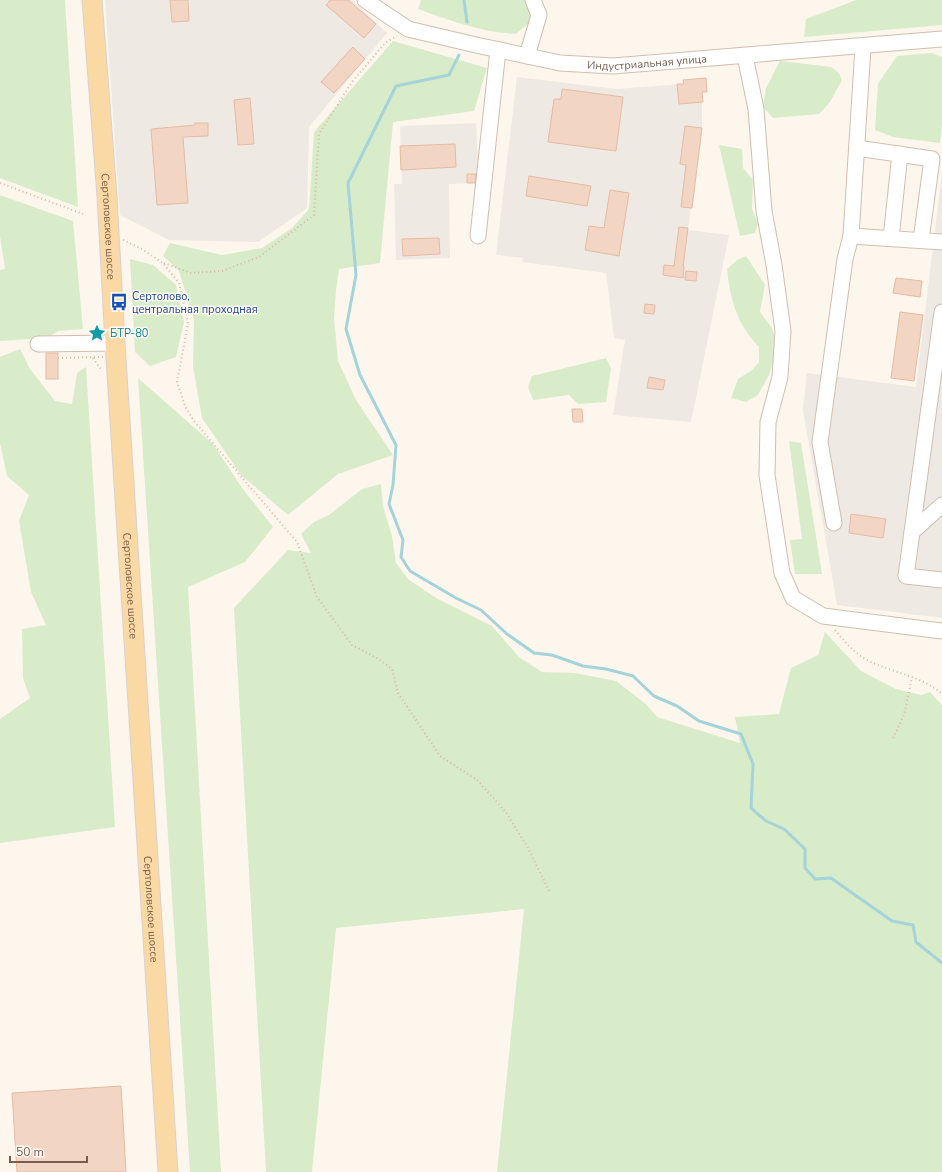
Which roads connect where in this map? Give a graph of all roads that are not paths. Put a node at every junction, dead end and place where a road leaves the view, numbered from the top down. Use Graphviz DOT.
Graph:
graph roads {
  1 [pos="92,0"];
  2 [pos="364,0"];
  3 [pos="533,0"];
  4 [pos="942,39"];
  5 [pos="863,47"];
  6 [pos="498,50"];
  7 [pos="527,56"];
  8 [pos="745,56"];
  9 [pos="857,148"];
  10 [pos="900,154"];
  11 [pos="478,236"];
  12 [pos="851,236"];
  13 [pos="891,238"];
  14 [pos="921,240"];
  15 [pos="942,242"];
  16 [pos="942,312"];
  17 [pos="941,333"];
  18 [pos="38,344"];
  19 [pos="109,350"];
  20 [pos="942,505"];
  21 [pos="834,523"];
  22 [pos="912,532"];
  23 [pos="942,580"];
  24 [pos="942,631"];
  25 [pos="168,1172"];
  1 -- 19 [label="main road, Сертоловское шоссе"];
  2 -- 6 [label="street, Индустриальная улица"];
  3 -- 7 [label="street"];
  4 -- 5 [label="street, Индустриальная улица"];
  5 -- 8 [label="street, Индустриальная улица"];
  5 -- 9 [label="street"];
  6 -- 7 [label="street, Индустриальная улица"];
  6 -- 11 [label="street"];
  7 -- 8 [label="street, Индустриальная улица"];
  8 -- 24 [label="street"];
  9 -- 10 [label="street"];
  9 -- 12 [label="street"];
  10 -- 13 [label="street"];
  10 -- 14 [label="street"];
  12 -- 13 [label="street"];
  12 -- 21 [label="street"];
  13 -- 14 [label="street"];
  14 -- 15 [label="street"];
  16 -- 17 [label="street"];
  17 -- 22 [label="street"];
  18 -- 19 [label="street"];
  19 -- 25 [label="main road, Сертоловское шоссе"];
  20 -- 22 [label="street"];
  22 -- 23 [label="street"];
}
